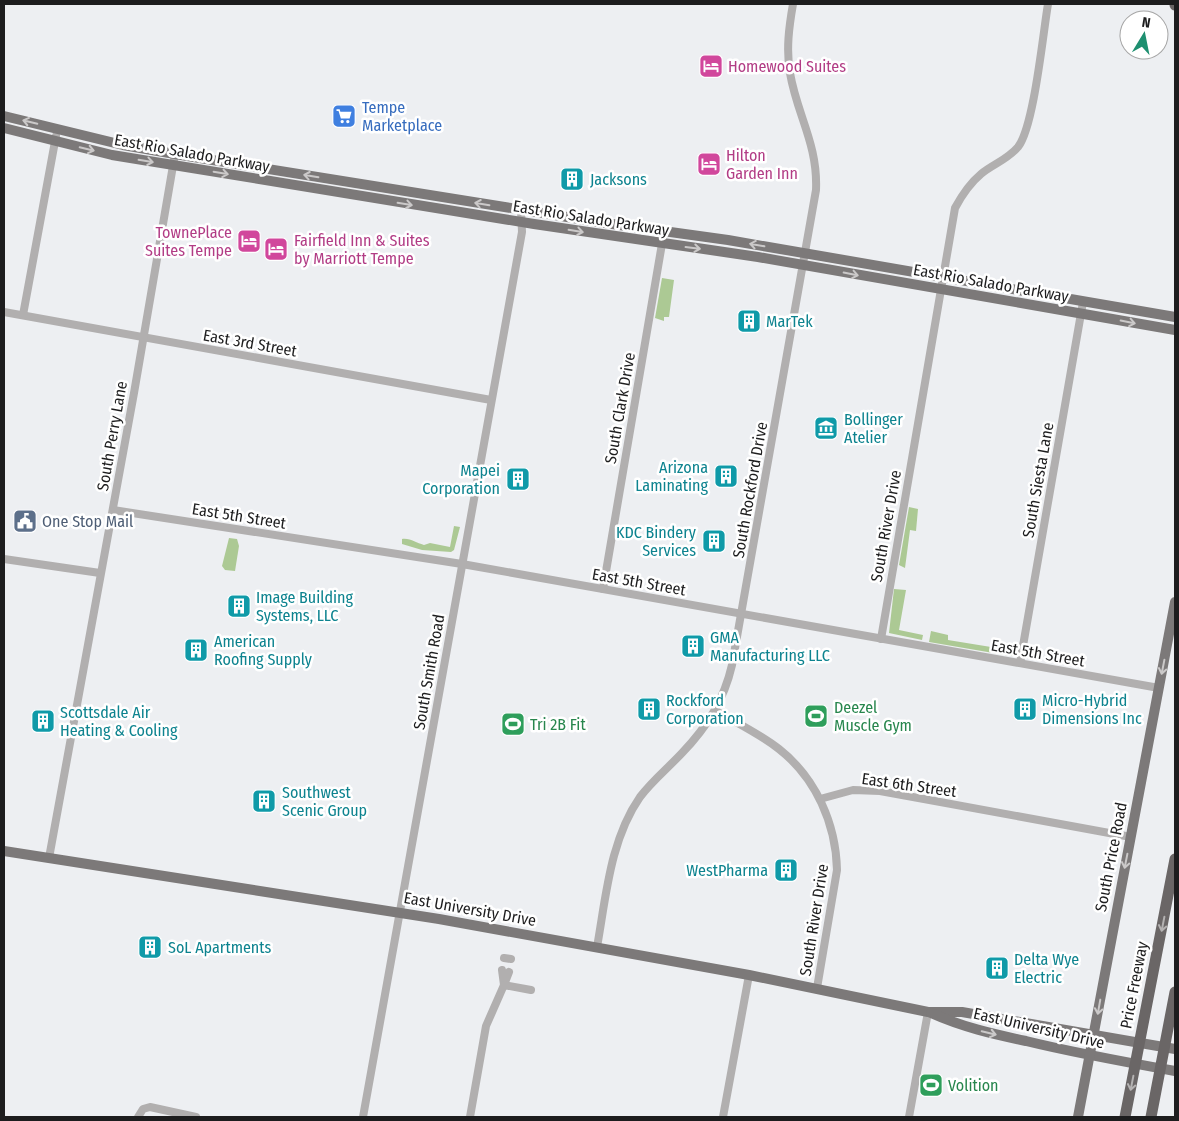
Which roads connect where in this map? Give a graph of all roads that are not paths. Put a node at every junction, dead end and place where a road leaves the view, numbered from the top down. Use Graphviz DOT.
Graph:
graph roads {
  1 [pos="793,4"];
  2 [pos="1048,4"];
  3 [pos="4,116"];
  4 [pos="4,128"];
  5 [pos="57,129"];
  6 [pos="55,142"];
  7 [pos="175,154"];
  8 [pos="173,165"];
  9 [pos="526,211"];
  10 [pos="523,226"];
  11 [pos="664,232"];
  12 [pos="662,244"];
  13 [pos="805,254"];
  14 [pos="803,265"];
  15 [pos="944,278"];
  16 [pos="942,289"];
  17 [pos="1083,302"];
  18 [pos="4,312"];
  19 [pos="1081,313"];
  20 [pos="23,316"];
  21 [pos="1175,317"];
  22 [pos="1175,330"];
  23 [pos="144,337"];
  24 [pos="491,400"];
  25 [pos="113,510"];
  26 [pos="4,559"];
  27 [pos="462,564"];
  28 [pos="100,573"];
  29 [pos="603,589"];
  30 [pos="1175,602"];
  31 [pos="742,614"];
  32 [pos="881,639"];
  33 [pos="1020,663"];
  34 [pos="1159,688"];
  35 [pos="716,711"];
  36 [pos="820,799"];
  37 [pos="1131,837"];
  38 [pos="4,851"];
  39 [pos="49,858"];
  40 [pos="1175,859"];
  41 [pos="399,912"];
  42 [pos="597,947"];
  43 [pos="506,969"];
  44 [pos="748,975"];
  45 [pos="504,985"];
  46 [pos="817,988"];
  47 [pos="531,990"];
  48 [pos="1175,992"];
  49 [pos="928,1012"];
  50 [pos="1016,1021"];
  51 [pos="959,1026"];
  52 [pos="1094,1034"];
  53 [pos="1175,1049"];
  54 [pos="1090,1056"];
  55 [pos="1175,1071"];
  56 [pos="138,1117"];
  57 [pos="196,1117"];
  58 [pos="364,1117"];
  59 [pos="470,1117"];
  60 [pos="723,1117"];
  61 [pos="909,1117"];
  62 [pos="1078,1117"];
  63 [pos="1125,1117"];
  64 [pos="1151,1117"];
  1 -- 13 [label="street, South Rockford Drive"];
  2 -- 15 [label="street, South River Drive"];
  5 -- 3 [label="main road, East Rio Salado Parkway, one-way"];
  4 -- 6 [label="main road, East Rio Salado Parkway"];
  5 -- 6 [label="street"];
  5 -- 7 [label="main road, East Rio Salado Parkway"];
  6 -- 8 [label="main road, East Rio Salado Parkway, one-way"];
  6 -- 20 [label="street"];
  7 -- 8 [label="street, South Perry Lane"];
  9 -- 7 [label="main road, East Rio Salado Parkway, one-way"];
  8 -- 10 [label="main road, East Rio Salado Parkway, one-way"];
  8 -- 23 [label="street, South Perry Lane"];
  9 -- 10 [label="street, South Smith Road"];
  9 -- 11 [label="main road, East Rio Salado Parkway"];
  10 -- 12 [label="main road, East Rio Salado Parkway, one-way"];
  10 -- 24 [label="street, South Smith Road"];
  11 -- 12 [label="street, South Clark Drive"];
  13 -- 11 [label="main road, East Rio Salado Parkway, one-way"];
  12 -- 14 [label="main road, East Rio Salado Parkway, one-way"];
  12 -- 29 [label="street, South Clark Drive"];
  13 -- 14 [label="street, South Rockford Drive"];
  13 -- 15 [label="main road, East Rio Salado Parkway"];
  14 -- 16 [label="main road, East Rio Salado Parkway, one-way"];
  14 -- 31 [label="street, South Rockford Drive"];
  15 -- 16 [label="street, South River Drive"];
  15 -- 17 [label="main road, East Rio Salado Parkway"];
  16 -- 19 [label="main road, East Rio Salado Parkway"];
  16 -- 32 [label="street, South River Drive"];
  17 -- 19 [label="street, South Siesta Lane"];
  17 -- 21 [label="main road, East Rio Salado Parkway"];
  18 -- 20 [label="street, East 3rd Street"];
  19 -- 22 [label="main road, East Rio Salado Parkway, one-way"];
  19 -- 33 [label="street, South Siesta Lane"];
  20 -- 23 [label="street, East 3rd Street"];
  23 -- 24 [label="street, East 3rd Street"];
  23 -- 25 [label="street, South Perry Lane"];
  24 -- 27 [label="street, South Smith Road"];
  25 -- 27 [label="street, East 5th Street"];
  25 -- 28 [label="street, South Perry Lane"];
  26 -- 28 [label="street"];
  27 -- 29 [label="street, East 5th Street"];
  27 -- 41 [label="street, South Smith Road"];
  28 -- 39 [label="street, South Perry Lane"];
  29 -- 31 [label="street, East 5th Street"];
  30 -- 34 [label="main road, South Price Road, one-way"];
  31 -- 32 [label="street, East 5th Street"];
  31 -- 35 [label="street, South Rockford Drive"];
  32 -- 33 [label="street, East 5th Street"];
  33 -- 34 [label="street, East 5th Street"];
  34 -- 37 [label="main road, South Price Road"];
  35 -- 36 [label="street"];
  35 -- 42 [label="street, South Rockford Drive"];
  36 -- 37 [label="street, East 6th Street"];
  36 -- 46 [label="street, South River Drive"];
  37 -- 52 [label="main road, South Price Road, one-way"];
  38 -- 39 [label="main road, East University Drive"];
  39 -- 41 [label="main road, East University Drive"];
  40 -- 63 [label="highway, Price Freeway, one-way"];
  41 -- 42 [label="main road, East University Drive"];
  41 -- 58 [label="street, South Smith Road"];
  42 -- 44 [label="main road, East University Drive"];
  43 -- 45 [label="street"];
  44 -- 46 [label="main road, East University Drive"];
  44 -- 60 [label="street"];
  45 -- 47 [label="street"];
  45 -- 59 [label="street"];
  46 -- 49 [label="main road, East University Drive"];
  48 -- 64 [label="highway"];
  49 -- 50 [label="main road, East University Drive"];
  49 -- 51 [label="main road, East University Drive"];
  49 -- 61 [label="street"];
  50 -- 51 [label="main road"];
  50 -- 52 [label="main road, East University Drive"];
  51 -- 54 [label="main road, East University Drive, one-way"];
  52 -- 53 [label="main road, East University Drive"];
  52 -- 54 [label="main road, South Price Road"];
  54 -- 55 [label="main road, East University Drive"];
  54 -- 62 [label="main road, South Price Road"];
  56 -- 57 [label="street"];
}
